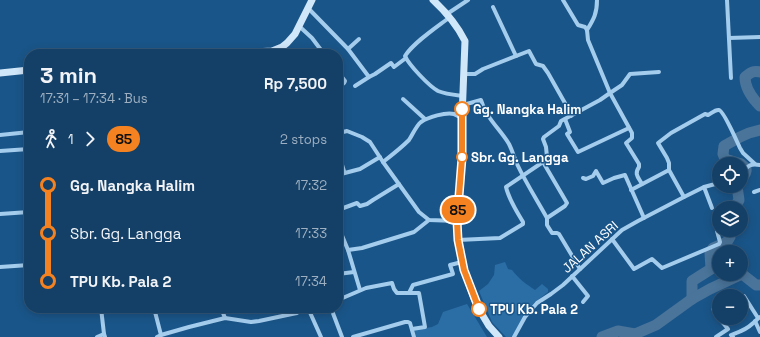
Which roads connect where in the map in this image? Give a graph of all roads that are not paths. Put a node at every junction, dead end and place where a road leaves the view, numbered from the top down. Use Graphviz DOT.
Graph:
graph roads {
  1 [pos="312,0"];
  2 [pos="433,0"];
  3 [pos="468,0"];
  4 [pos="563,0"];
  5 [pos="597,0"];
  6 [pos="727,0"];
  7 [pos="493,7"];
  8 [pos="308,8"];
  9 [pos="448,16"];
  10 [pos="299,26"];
  11 [pos="587,30"];
  12 [pos="729,38"];
  13 [pos="760,38"];
  14 [pos="359,39"];
  15 [pos="278,49"];
  16 [pos="320,49"];
  17 [pos="348,49"];
  18 [pos="516,56"];
  19 [pos="406,58"];
  20 [pos="24,71"];
  21 [pos="659,72"];
  22 [pos="0,73"];
  23 [pos="464,74"];
  24 [pos="369,77"];
  25 [pos="731,78"];
  26 [pos="355,86"];
  27 [pos="610,93"];
  28 [pos="463,96"];
  29 [pos="403,99"];
  30 [pos="463,104"];
  31 [pos="571,116"];
  32 [pos="462,118"];
  33 [pos="425,119"];
  34 [pos="565,119"];
  35 [pos="629,128"];
  36 [pos="343,132"];
  37 [pos="24,133"];
  38 [pos="0,135"];
  39 [pos="24,149"];
  40 [pos="0,151"];
  41 [pos="380,157"];
  42 [pos="383,162"];
  43 [pos="543,162"];
  44 [pos="755,164"];
  45 [pos="760,165"];
  46 [pos="748,166"];
  47 [pos="670,170"];
  48 [pos="343,174"];
  49 [pos="523,176"];
  50 [pos="583,178"];
  51 [pos="399,184"];
  52 [pos="642,184"];
  53 [pos="712,185"];
  54 [pos="704,187"];
  55 [pos="631,190"];
  56 [pos="760,190"];
  57 [pos="754,192"];
  58 [pos="684,197"];
  59 [pos="343,208"];
  60 [pos="712,208"];
  61 [pos="24,212"];
  62 [pos="0,214"];
  63 [pos="547,218"];
  64 [pos="644,218"];
  65 [pos="429,220"];
  66 [pos="457,221"];
  67 [pos="343,237"];
  68 [pos="718,237"];
  69 [pos="612,239"];
  70 [pos="458,240"];
  71 [pos="348,250"];
  72 [pos="462,262"];
  73 [pos="24,265"];
  74 [pos="0,267"];
  75 [pos="580,269"];
  76 [pos="354,272"];
  77 [pos="343,273"];
  78 [pos="572,276"];
  79 [pos="360,290"];
  80 [pos="409,293"];
  81 [pos="343,298"];
  82 [pos="582,302"];
  83 [pos="748,303"];
  84 [pos="102,313"];
  85 [pos="155,313"];
  86 [pos="223,313"];
  87 [pos="297,313"];
  88 [pos="310,313"];
  89 [pos="333,313"];
  90 [pos="224,318"];
  91 [pos="758,319"];
  92 [pos="725,325"];
  93 [pos="728,329"];
  94 [pos="412,330"];
  95 [pos="760,332"];
  96 [pos="104,335"];
  97 [pos="159,336"];
  98 [pos="732,336"];
  99 [pos="97,337"];
  100 [pos="321,337"];
  101 [pos="342,337"];
  102 [pos="354,337"];
  103 [pos="414,337"];
  104 [pos="499,337"];
  105 [pos="514,337"];
  106 [pos="716,337"];
  1 -- 8 [label="street"];
  2 -- 9 [label="street"];
  3 -- 9 [label="street"];
  4 -- 11 [label="street"];
  5 -- 11 [label="street"];
  6 -- 12 [label="street"];
  7 -- 18 [label="street"];
  8 -- 10 [label="street"];
  8 -- 17 [label="street"];
  9 -- 19 [label="street"];
  9 -- 23 [label="street"];
  10 -- 15 [label="street"];
  10 -- 16 [label="street"];
  11 -- 27 [label="street"];
  12 -- 13 [label="street"];
  12 -- 25 [label="street"];
  14 -- 17 [label="street"];
  17 -- 24 [label="street"];
  18 -- 23 [label="street"];
  18 -- 31 [label="street"];
  19 -- 24 [label="street"];
  19 -- 28 [label="street"];
  20 -- 22 [label="street"];
  21 -- 27 [label="street"];
  23 -- 28 [label="street"];
  24 -- 26 [label="street"];
  27 -- 31 [label="street"];
  27 -- 35 [label="street"];
  28 -- 30 [label="street"];
  29 -- 33 [label="street"];
  30 -- 32 [label="street"];
  30 -- 49 [label="street"];
  31 -- 34 [label="street"];
  32 -- 33 [label="street"];
  32 -- 66 [label="street"];
  33 -- 42 [label="street"];
  34 -- 35 [label="street"];
  34 -- 43 [label="street"];
  35 -- 52 [label="street"];
  36 -- 41 [label="street"];
  37 -- 38 [label="street"];
  39 -- 40 [label="street"];
  41 -- 42 [label="street"];
  41 -- 48 [label="street"];
  42 -- 51 [label="street"];
  43 -- 49 [label="street"];
  43 -- 63 [label="street"];
  44 -- 45 [label="street"];
  44 -- 46 [label="street"];
  44 -- 47 [label="street"];
  47 -- 52 [label="street"];
  47 -- 58 [label="street"];
  49 -- 63 [label="street"];
  49 -- 70 [label="street"];
  50 -- 55 [label="street"];
  51 -- 59 [label="street"];
  51 -- 65 [label="street"];
  52 -- 55 [label="street"];
  53 -- 54 [label="street, JALAN ASRI"];
  54 -- 58 [label="street, JALAN ASRI"];
  54 -- 60 [label="street"];
  55 -- 64 [label="street"];
  56 -- 57 [label="street"];
  58 -- 64 [label="street, JALAN ASRI"];
  61 -- 62 [label="street"];
  63 -- 75 [label="street"];
  64 -- 69 [label="street, JALAN ASRI"];
  65 -- 66 [label="street"];
  65 -- 71 [label="street"];
  66 -- 70 [label="street"];
  67 -- 71 [label="street"];
  68 -- 69 [label="street"];
  69 -- 75 [label="street, JALAN ASRI"];
  70 -- 72 [label="street"];
  71 -- 76 [label="street"];
  72 -- 80 [label="street"];
  72 -- 104 [label="street"];
  73 -- 74 [label="street"];
  75 -- 78 [label="street, JALAN ASRI"];
  76 -- 77 [label="street"];
  76 -- 79 [label="street"];
  78 -- 82 [label="street"];
  78 -- 105 [label="street, JALAN ASRI"];
  79 -- 80 [label="street"];
  79 -- 81 [label="street"];
  80 -- 94 [label="street"];
  83 -- 91 [label="street"];
  84 -- 96 [label="street"];
  85 -- 97 [label="street"];
  86 -- 90 [label="street"];
  87 -- 90 [label="street"];
  88 -- 100 [label="street"];
  89 -- 101 [label="street"];
  90 -- 97 [label="street"];
  91 -- 95 [label="street"];
  91 -- 98 [label="street"];
  92 -- 93 [label="street"];
  93 -- 98 [label="street"];
  93 -- 106 [label="street"];
  94 -- 102 [label="street"];
  94 -- 103 [label="street"];
  96 -- 99 [label="street"];
}
